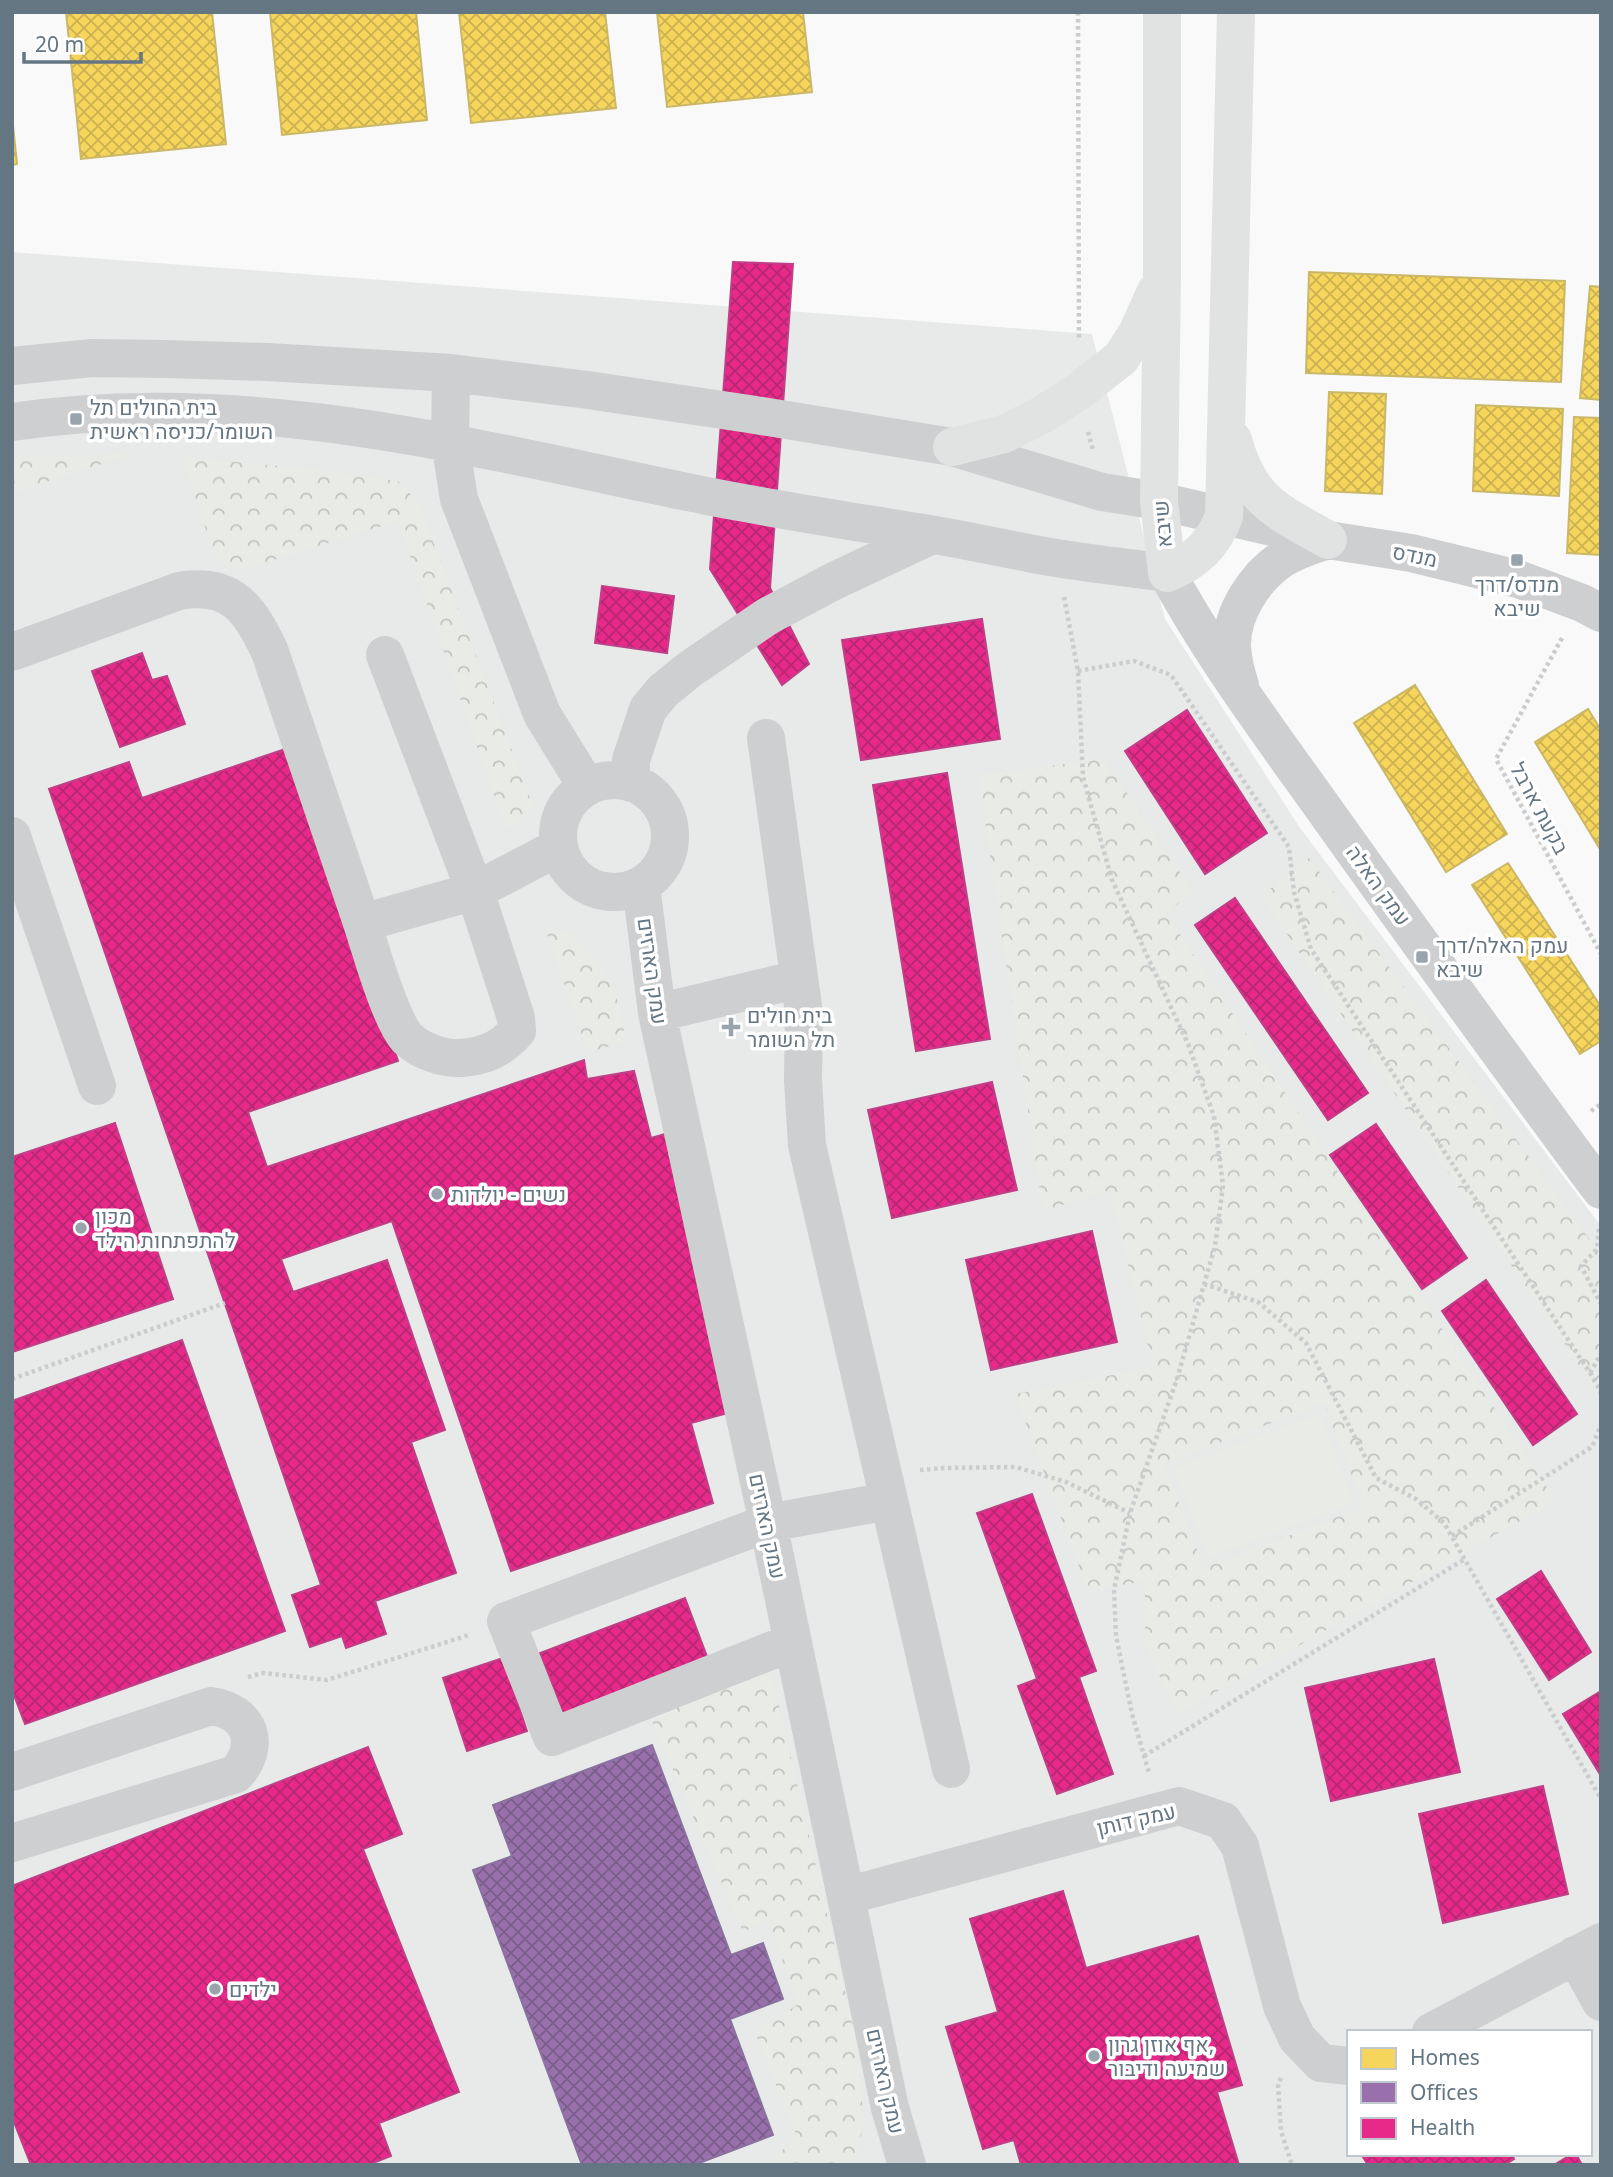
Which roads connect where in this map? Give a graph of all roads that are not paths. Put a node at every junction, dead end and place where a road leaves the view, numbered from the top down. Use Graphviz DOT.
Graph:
graph roads {
  1 [pos="1162,12"];
  2 [pos="1236,12"];
  3 [pos="1162,273"];
  4 [pos="12,366"];
  5 [pos="451,373"];
  6 [pos="1226,414"];
  7 [pos="12,422"];
  8 [pos="450,442"];
  9 [pos="951,447"];
  10 [pos="1159,501"];
  11 [pos="1224,516"];
  12 [pos="932,535"];
  13 [pos="1328,540"];
  14 [pos="1167,573"];
  15 [pos="1591,608"];
  16 [pos="12,652"];
  17 [pos="385,655"];
  18 [pos="1244,697"];
  19 [pos="766,738"];
  20 [pos="631,783"];
  21 [pos="587,787"];
  22 [pos="12,836"];
  23 [pos="559,847"];
  24 [pos="642,885"];
  25 [pos="475,891"];
  26 [pos="362,923"];
  27 [pos="799,978"];
  28 [pos="657,1013"];
  29 [pos="97,1086"];
  30 [pos="1601,1190"];
  31 [pos="886,1488"];
  32 [pos="768,1523"];
  33 [pos="793,1642"];
  34 [pos="951,1769"];
  35 [pos="12,1772"];
  36 [pos="12,1843"];
  37 [pos="846,1896"];
  38 [pos="1588,1949"];
  39 [pos="1601,2003"];
  40 [pos="1435,2030"];
  41 [pos="1347,2066"];
  42 [pos="890,2108"];
  43 [pos="881,2165"];
  44 [pos="907,2165"];
  1 -- 3 [label="main road, שיבא"];
  2 -- 6 [label="main road, שיבא"];
  3 -- 9 [label="main road"];
  3 -- 10 [label="main road, שיבא"];
  4 -- 5 [label="street, מנדס"];
  5 -- 8 [label="street"];
  5 -- 9 [label="street, מנדס"];
  6 -- 11 [label="main road, שיבא"];
  6 -- 13 [label="main road"];
  7 -- 8 [label="street"];
  8 -- 12 [label="street"];
  8 -- 21 [label="street"];
  9 -- 10 [label="street, מנדס"];
  10 -- 11 [label="street, מנדס"];
  10 -- 14 [label="main road, שיבא"];
  11 -- 13 [label="street, מנדס"];
  11 -- 14 [label="main road, שיבא"];
  12 -- 14 [label="street"];
  12 -- 20 [label="street"];
  13 -- 15 [label="street, מנדס"];
  13 -- 18 [label="street"];
  14 -- 18 [label="street, עמק האלה"];
  16 -- 26 [label="street"];
  17 -- 25 [label="street"];
  18 -- 30 [label="street, עמק האלה"];
  19 -- 27 [label="street"];
  20 -- 21 [label="street"];
  20 -- 24 [label="street"];
  21 -- 23 [label="street"];
  22 -- 29 [label="street"];
  23 -- 24 [label="street"];
  23 -- 25 [label="street"];
  24 -- 28 [label="street, עמק הארזים"];
  25 -- 26 [label="street"];
  25 -- 26 [label="street"];
  27 -- 28 [label="street"];
  27 -- 31 [label="street"];
  28 -- 32 [label="street, עמק הארזים"];
  31 -- 32 [label="street"];
  31 -- 34 [label="street"];
  32 -- 33 [label="street, עמק הארזים"];
  32 -- 33 [label="street"];
  33 -- 37 [label="street, עמק הארזים"];
  35 -- 36 [label="street"];
  37 -- 41 [label="street, עמק דותן"];
  37 -- 42 [label="street, עמק הארזים"];
  38 -- 39 [label="street"];
  38 -- 40 [label="street"];
  42 -- 43 [label="street"];
  42 -- 44 [label="street, עמק הארזים"];
}
